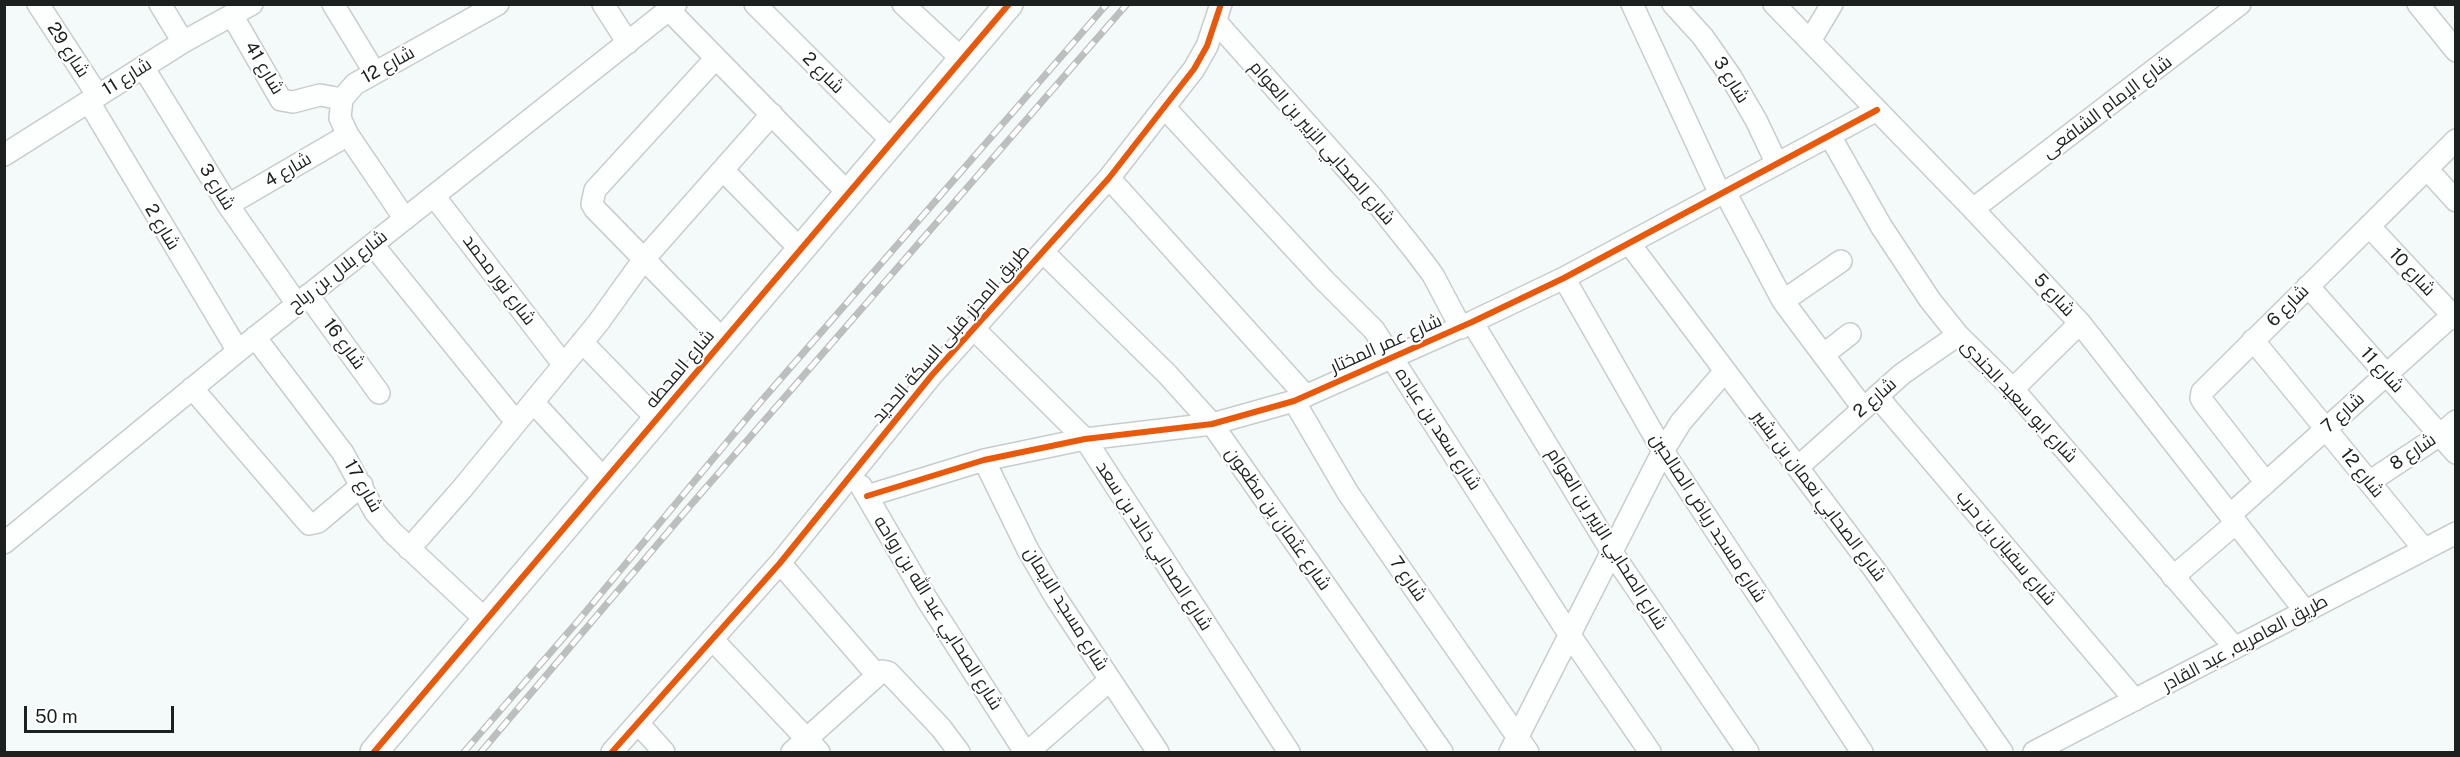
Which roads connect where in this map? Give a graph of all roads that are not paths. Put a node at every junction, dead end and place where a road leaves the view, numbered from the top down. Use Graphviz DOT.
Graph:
graph roads {
  1 [pos="38,4"];
  2 [pos="160,4"];
  3 [pos="252,4"];
  4 [pos="333,4"];
  5 [pos="498,4"];
  6 [pos="603,4"];
  7 [pos="755,4"];
  8 [pos="903,4"];
  9 [pos="1009,4"];
  10 [pos="1632,4"];
  11 [pos="1673,4"];
  12 [pos="1774,4"];
  13 [pos="1832,4"];
  14 [pos="2240,4"];
  15 [pos="2418,4"];
  16 [pos="673,7"];
  17 [pos="466,12"];
  18 [pos="1219,14"];
  19 [pos="232,15"];
  20 [pos="1810,41"];
  21 [pos="183,42"];
  22 [pos="628,43"];
  23 [pos="2456,51"];
  24 [pos="716,58"];
  25 [pos="961,58"];
  26 [pos="143,67"];
  27 [pos="375,73"];
  28 [pos="93,99"];
  29 [pos="342,99"];
  30 [pos="1164,107"];
  31 [pos="1877,110"];
  32 [pos="772,114"];
  33 [pos="348,135"];
  34 [pos="1830,136"];
  35 [pos="2456,140"];
  36 [pos="892,141"];
  37 [pos="4,155"];
  38 [pos="1777,164"];
  39 [pos="2427,169"];
  40 [pos="723,170"];
  41 [pos="1109,178"];
  42 [pos="848,193"];
  43 [pos="1723,193"];
  44 [pos="434,196"];
  45 [pos="2456,201"];
  46 [pos="228,205"];
  47 [pos="1973,208"];
  48 [pos="405,219"];
  49 [pos="2369,226"];
  50 [pos="1629,243"];
  51 [pos="372,244"];
  52 [pos="800,249"];
  53 [pos="1043,252"];
  54 [pos="644,259"];
  55 [pos="1841,261"];
  56 [pos="1563,278"];
  57 [pos="2308,286"];
  58 [pos="303,300"];
  59 [pos="1783,301"];
  60 [pos="2454,315"];
  61 [pos="2080,323"];
  62 [pos="1467,325"];
  63 [pos="974,329"];
  64 [pos="1850,334"];
  65 [pos="1958,335"];
  66 [pos="255,337"];
  67 [pos="723,340"];
  68 [pos="2253,340"];
  69 [pos="582,342"];
  70 [pos="238,351"];
  71 [pos="1823,355"];
  72 [pos="1392,358"];
  73 [pos="563,364"];
  74 [pos="1725,371"];
  75 [pos="2386,375"];
  76 [pos="192,388"];
  77 [pos="2013,389"];
  78 [pos="379,393"];
  79 [pos="1300,398"];
  80 [pos="533,402"];
  81 [pos="1870,402"];
  82 [pos="657,419"];
  83 [pos="2456,421"];
  84 [pos="516,422"];
  85 [pos="1212,424"];
  86 [pos="2326,429"];
  87 [pos="2440,435"];
  88 [pos="1085,439"];
  89 [pos="1663,451"];
  90 [pos="2456,453"];
  91 [pos="984,460"];
  92 [pos="1798,467"];
  93 [pos="853,472"];
  94 [pos="605,480"];
  95 [pos="2370,482"];
  96 [pos="2266,483"];
  97 [pos="362,485"];
  98 [pos="867,496"];
  99 [pos="2233,519"];
  100 [pos="2456,533"];
  101 [pos="4,543"];
  102 [pos="409,549"];
  103 [pos="2424,549"];
  104 [pos="1611,550"];
  105 [pos="780,563"];
  106 [pos="2173,577"];
  107 [pos="2305,611"];
  108 [pos="487,621"];
  109 [pos="1569,634"];
  110 [pos="712,639"];
  111 [pos="2235,648"];
  112 [pos="876,675"];
  113 [pos="1110,680"];
  114 [pos="2135,700"];
  115 [pos="638,723"];
  116 [pos="1518,747"];
  117 [pos="806,748"];
  118 [pos="1287,752"];
  119 [pos="375,753"];
  120 [pos="612,753"];
  121 [pos="664,753"];
  122 [pos="959,753"];
  123 [pos="1027,753"];
  124 [pos="1158,753"];
  125 [pos="1442,753"];
  126 [pos="1650,753"];
  127 [pos="1748,753"];
  128 [pos="1862,753"];
  129 [pos="2002,753"];
  130 [pos="2034,753"];
  1 -- 28 [label="street, شارع 29"];
  2 -- 21 [label="street"];
  3 -- 19 [label="street, شارع 11"];
  4 -- 27 [label="street"];
  5 -- 17 [label="street, شارع 12"];
  6 -- 22 [label="street"];
  7 -- 36 [label="street, شارع 2"];
  8 -- 25 [label="street"];
  9 -- 25 [label="street, شارع المحطه"];
  10 -- 43 [label="street, شارع سفيان بن حرب"];
  11 -- 38 [label="street, شارع 3"];
  12 -- 20 [label="street, شارع 5"];
  13 -- 20 [label="street"];
  14 -- 47 [label="street, شارع الإمام الشافعى"];
  15 -- 23 [label="street"];
  16 -- 22 [label="street, شارع بلال بن رباح"];
  16 -- 24 [label="street"];
  17 -- 27 [label="street, شارع 12"];
  18 -- 30 [label="street, طريق المجزر قبلى السكة الحديد"];
  18 -- 62 [label="street, شارع الصحابي الزبير بن العوام"];
  19 -- 21 [label="street, شارع 11"];
  19 -- 29 [label="street, شارع 41"];
  20 -- 31 [label="street, شارع 5"];
  21 -- 26 [label="street, شارع 11"];
  22 -- 44 [label="street, شارع بلال بن رباح"];
  24 -- 32 [label="street"];
  24 -- 54 [label="street"];
  25 -- 36 [label="street, شارع المحطه"];
  26 -- 28 [label="street, شارع 11"];
  26 -- 46 [label="street, شارع 3"];
  27 -- 29 [label="street, شارع 12"];
  28 -- 37 [label="street, شارع 11"];
  28 -- 70 [label="street, شارع 2"];
  29 -- 33 [label="street"];
  30 -- 41 [label="street, طريق المجزر قبلى السكة الحديد"];
  30 -- 72 [label="street, شارع سعد بن عباده"];
  31 -- 34 [label="street, شارع عمر المختار"];
  31 -- 47 [label="street, شارع 5"];
  32 -- 40 [label="street"];
  32 -- 42 [label="street"];
  33 -- 46 [label="street, شارع 4"];
  33 -- 48 [label="street"];
  34 -- 38 [label="street, شارع عمر المختار"];
  34 -- 65 [label="street, شارع ابو سعيد الجندى"];
  35 -- 39 [label="street, شارع 6"];
  36 -- 42 [label="street, شارع المحطه"];
  38 -- 43 [label="street, شارع عمر المختار"];
  39 -- 45 [label="street"];
  39 -- 49 [label="street, شارع 6"];
  40 -- 52 [label="street"];
  40 -- 54 [label="street"];
  41 -- 53 [label="street, طريق المجزر قبلى السكة الحديد"];
  41 -- 79 [label="street, شارع 7"];
  42 -- 52 [label="street, شارع المحطه"];
  43 -- 50 [label="street, شارع عمر المختار"];
  43 -- 59 [label="street, شارع سفيان بن حرب"];
  44 -- 48 [label="street, شارع بلال بن رباح"];
  44 -- 73 [label="street, شارع نور محمد"];
  46 -- 58 [label="street, شارع 3"];
  47 -- 61 [label="street, شارع 5"];
  48 -- 51 [label="street, شارع بلال بن رباح"];
  49 -- 57 [label="street, شارع 6"];
  49 -- 60 [label="street, شارع 10"];
  50 -- 56 [label="street, شارع عمر المختار"];
  50 -- 74 [label="street, شارع الصحابي نعمان بن بشير"];
  51 -- 58 [label="street, شارع بلال بن رباح"];
  51 -- 84 [label="street"];
  52 -- 67 [label="street, شارع المحطه"];
  53 -- 63 [label="street, طريق المجزر قبلى السكة الحديد"];
  53 -- 85 [label="street, شارع عثمان بن مظعون"];
  54 -- 67 [label="street"];
  54 -- 69 [label="street"];
  55 -- 59 [label="street"];
  56 -- 62 [label="street, شارع عمر المختار"];
  56 -- 89 [label="street, شارع مسجد رياض الصالحين"];
  57 -- 68 [label="street, شارع 6"];
  57 -- 75 [label="street, شارع 11"];
  58 -- 66 [label="street, شارع بلال بن رباح"];
  58 -- 78 [label="street, شارع 16"];
  59 -- 71 [label="street, شارع سفيان بن حرب"];
  60 -- 75 [label="street, شارع 7"];
  61 -- 77 [label="street"];
  61 -- 99 [label="street, شارع 5"];
  62 -- 72 [label="street, شارع عمر المختار"];
  62 -- 104 [label="street, شارع الصحابي الزبير بن العوام"];
  63 -- 88 [label="street, شارع الصحابي خالد بن سعد"];
  63 -- 93 [label="street, طريق المجزر قبلى السكة الحديد"];
  64 -- 71 [label="street"];
  65 -- 77 [label="street, شارع ابو سعيد الجندى"];
  65 -- 81 [label="street, شارع 2"];
  66 -- 70 [label="street, شارع بلال بن رباح"];
  66 -- 97 [label="street, شارع 17"];
  67 -- 82 [label="street, شارع المحطه"];
  68 -- 86 [label="street, شارع 12"];
  68 -- 96 [label="street, شارع 6"];
  69 -- 73 [label="street"];
  69 -- 82 [label="street"];
  70 -- 76 [label="street, شارع بلال بن رباح"];
  71 -- 81 [label="street, شارع سفيان بن حرب"];
  72 -- 79 [label="street, شارع عمر المختار"];
  72 -- 109 [label="street, شارع سعد بن عباده"];
  73 -- 80 [label="street"];
  74 -- 89 [label="street"];
  74 -- 92 [label="street, شارع الصحابي نعمان بن بشير"];
  75 -- 86 [label="street, شارع 7"];
  75 -- 87 [label="street, شارع 11"];
  76 -- 97 [label="street"];
  76 -- 101 [label="street, شارع بلال بن رباح"];
  77 -- 106 [label="street, شارع ابو سعيد الجندى"];
  79 -- 85 [label="street, شارع عمر المختار"];
  79 -- 116 [label="street, شارع 7"];
  80 -- 84 [label="street"];
  80 -- 94 [label="street"];
  81 -- 92 [label="street, شارع 2"];
  81 -- 114 [label="street, شارع سفيان بن حرب"];
  82 -- 94 [label="street, شارع المحطه"];
  83 -- 87 [label="street, شارع 8"];
  84 -- 102 [label="street"];
  85 -- 88 [label="street, شارع عمر المختار"];
  85 -- 125 [label="street, شارع عثمان بن مظعون"];
  86 -- 95 [label="street, شارع 12"];
  86 -- 96 [label="street, شارع 7"];
  87 -- 90 [label="street, شارع 11"];
  87 -- 95 [label="street, شارع 8"];
  88 -- 91 [label="street, شارع عمر المختار"];
  88 -- 118 [label="street, شارع الصحابي خالد بن سعد"];
  89 -- 104 [label="street"];
  89 -- 128 [label="street, شارع مسجد رياض الصالحين"];
  91 -- 98 [label="street, شارع عمر المختار"];
  91 -- 113 [label="street, شارع مسجد الايمان"];
  92 -- 129 [label="street, شارع الصحابي نعمان بن بشير"];
  93 -- 98 [label="street, شارع الصحابي عبد الله بن رواحه"];
  93 -- 105 [label="street, طريق المجزر قبلى السكة الحديد"];
  94 -- 108 [label="street, شارع المحطه"];
  95 -- 103 [label="street, شارع 12"];
  96 -- 99 [label="street, شارع 7"];
  97 -- 102 [label="street, شارع 17"];
  98 -- 123 [label="street, شارع الصحابي عبد الله بن رواحه"];
  99 -- 106 [label="street, شارع 7"];
  99 -- 107 [label="street, شارع 5"];
  100 -- 103 [label="street, طريق العامريه, عبد القادر"];
  102 -- 108 [label="street, شارع 17"];
  103 -- 107 [label="street, طريق العامريه, عبد القادر"];
  104 -- 109 [label="street"];
  104 -- 127 [label="street, شارع الصحابي الزبير بن العوام"];
  105 -- 110 [label="street, طريق المجزر قبلى السكة الحديد"];
  105 -- 112 [label="street"];
  106 -- 111 [label="street, شارع ابو سعيد الجندى"];
  107 -- 111 [label="street, طريق العامريه, عبد القادر"];
  108 -- 119 [label="street, شارع المحطه"];
  109 -- 116 [label="street"];
  109 -- 126 [label="street, شارع سعد بن عباده"];
  110 -- 115 [label="street, طريق المجزر قبلى السكة الحديد"];
  110 -- 117 [label="street"];
  111 -- 114 [label="street, طريق العامريه, عبد القادر"];
  112 -- 117 [label="street"];
  112 -- 122 [label="street"];
  113 -- 123 [label="street"];
  113 -- 124 [label="street, شارع مسجد الايمان"];
  114 -- 130 [label="street, طريق العامريه, عبد القادر"];
  115 -- 120 [label="street, طريق المجزر قبلى السكة الحديد"];
  115 -- 121 [label="street"];
}
